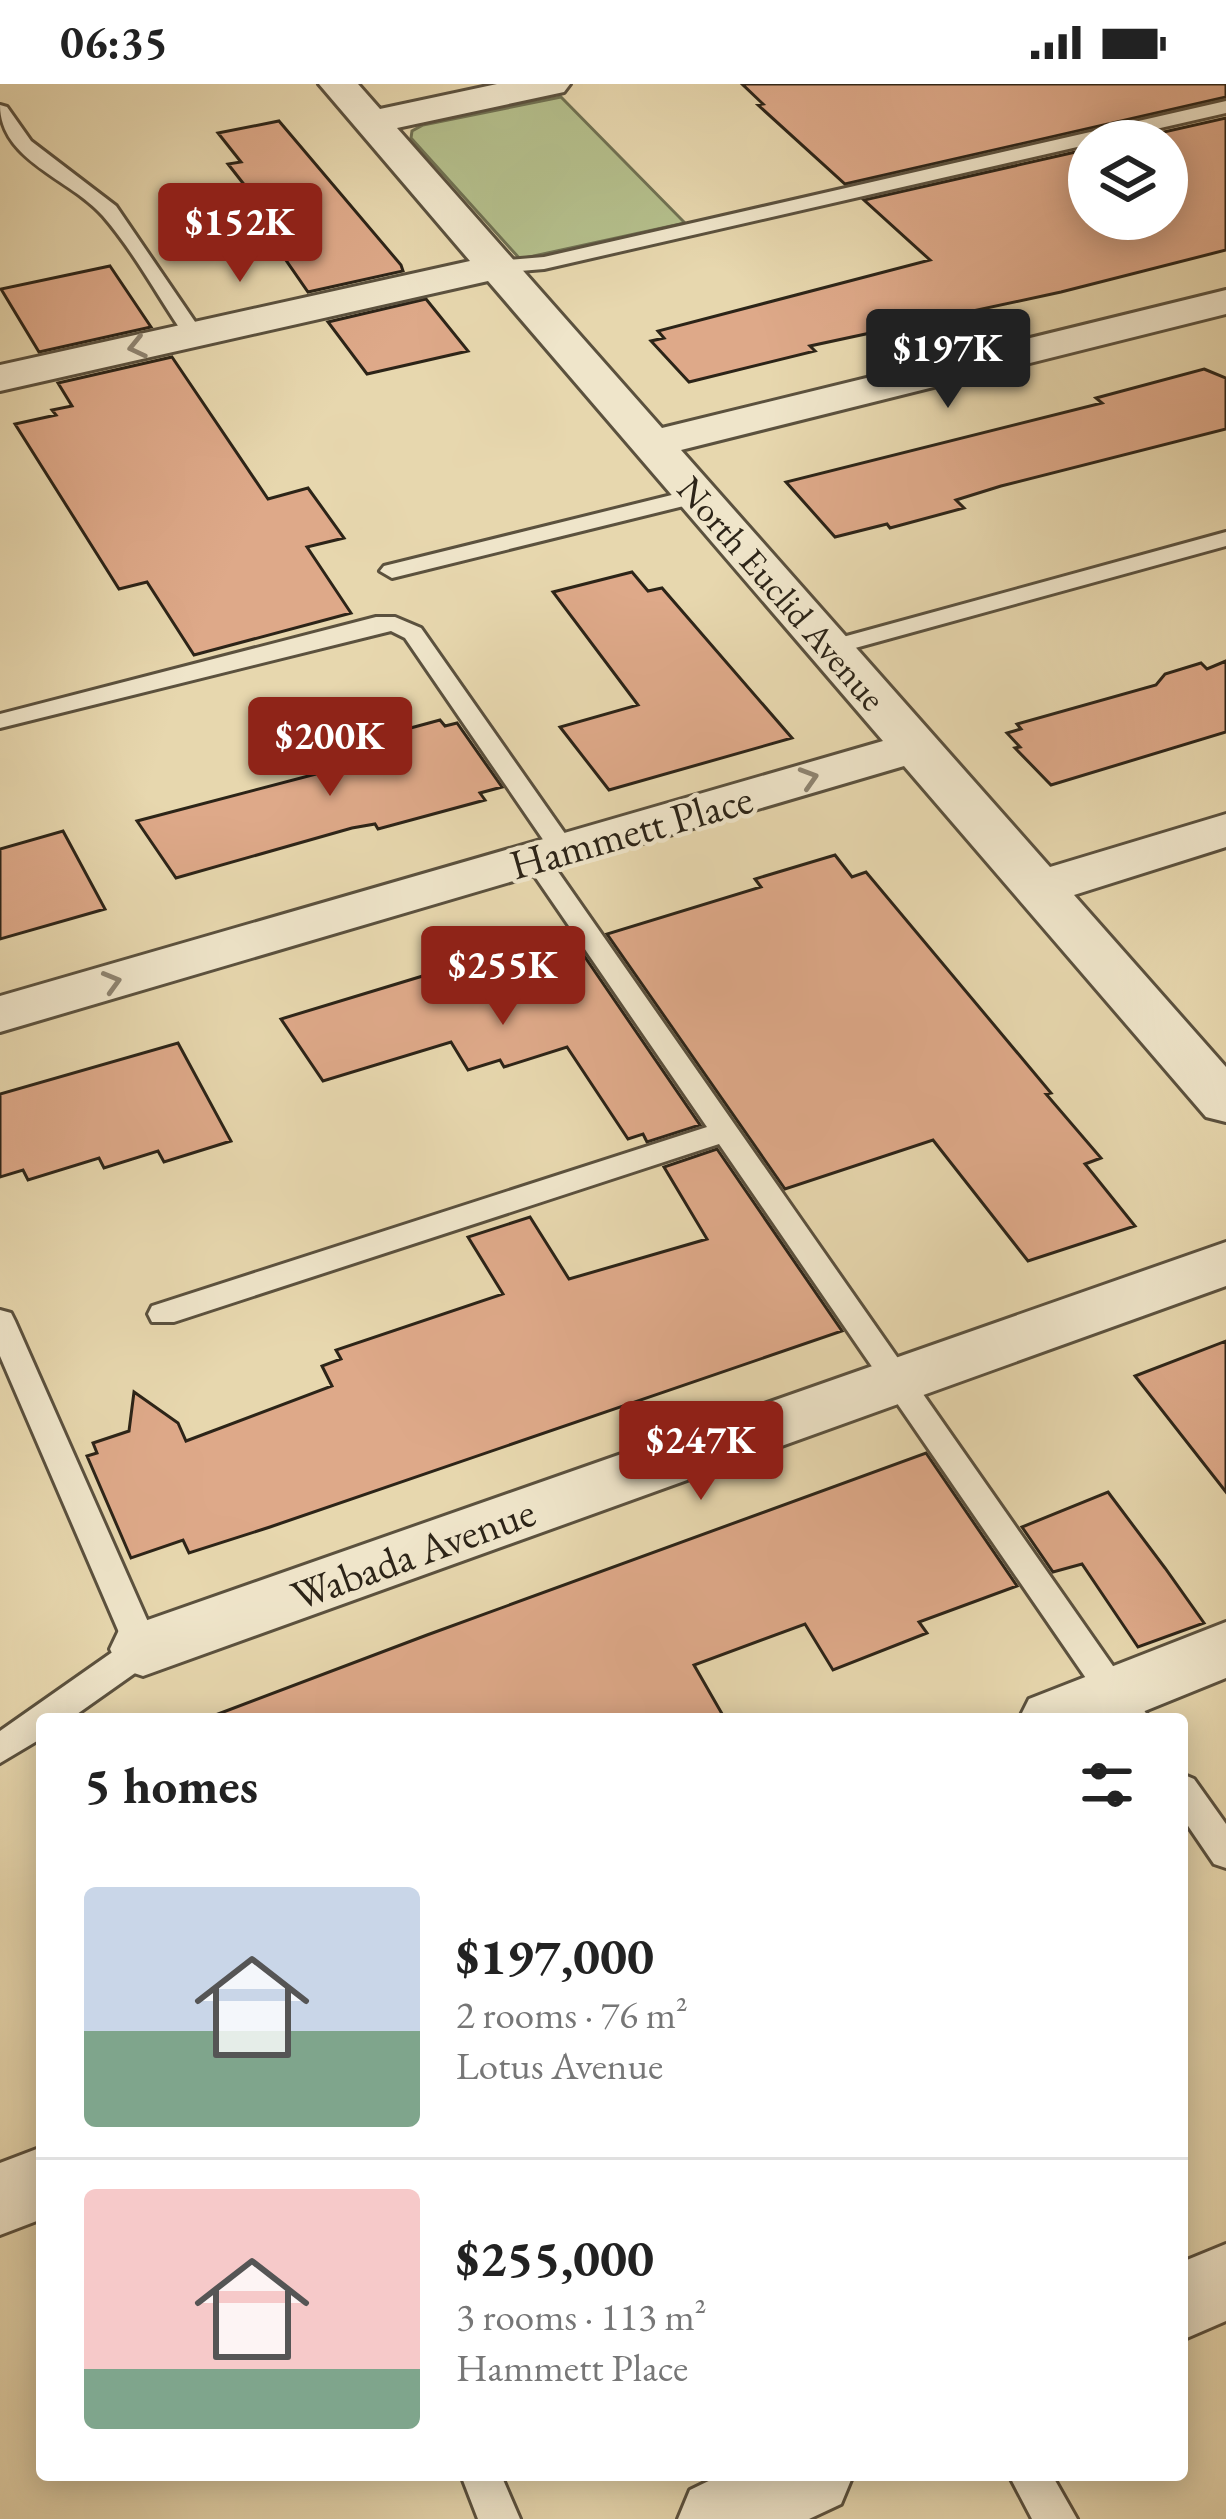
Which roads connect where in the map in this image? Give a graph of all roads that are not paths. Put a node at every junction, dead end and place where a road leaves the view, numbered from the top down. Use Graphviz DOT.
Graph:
graph roads {
  1 [pos="338,84"];
  2 [pos="551,84"];
  3 [pos="1226,107"];
  4 [pos="0,112"];
  5 [pos="370,122"];
  6 [pos="497,267"];
  7 [pos="1226,302"];
  8 [pos="194,335"];
  9 [pos="0,378"];
  10 [pos="651,444"];
  11 [pos="696,496"];
  12 [pos="1226,539"];
  13 [pos="392,571"];
  14 [pos="829,648"];
  15 [pos="0,721"];
  16 [pos="915,747"];
  17 [pos="1226,830"];
  18 [pos="550,855"];
  19 [pos="1039,889"];
  20 [pos="0,1014"];
  21 [pos="1226,1103"];
  22 [pos="727,1130"];
  23 [pos="1226,1263"];
  24 [pos="164,1314"];
  25 [pos="0,1321"];
  26 [pos="895,1382"];
  27 [pos="143,1649"];
  28 [pos="1226,1649"];
  29 [pos="1125,1706"];
  30 [pos="53,1713"];
  31 [pos="1086,1713"];
  32 [pos="36,1725"];
  33 [pos="0,1750"];
  34 [pos="1188,1798"];
  35 [pos="1226,1853"];
  36 [pos="36,2184"];
  37 [pos="0,2199"];
  38 [pos="1226,2281"];
  39 [pos="1188,2299"];
  40 [pos="483,2481"];
  41 [pos="799,2481"];
  42 [pos="1034,2481"];
  43 [pos="499,2519"];
  44 [pos="719,2519"];
  45 [pos="1056,2519"];
  1 -- 5 [label="street, North Euclid Avenue"];
  2 -- 5 [label="street"];
  3 -- 6 [label="lane"];
  4 -- 8 [label="lane"];
  5 -- 6 [label="street, North Euclid Avenue"];
  6 -- 8 [label="street"];
  6 -- 10 [label="street, North Euclid Avenue"];
  7 -- 10 [label="street"];
  8 -- 9 [label="street, one-way"];
  10 -- 11 [label="street, North Euclid Avenue"];
  11 -- 13 [label="lane"];
  11 -- 14 [label="street, North Euclid Avenue"];
  12 -- 14 [label="lane"];
  14 -- 16 [label="street, North Euclid Avenue"];
  15 -- 18 [label="lane"];
  18 -- 16 [label="street, Hammett Place, one-way"];
  16 -- 19 [label="street, North Euclid Avenue"];
  17 -- 19 [label="street"];
  20 -- 18 [label="street, Hammett Place, one-way"];
  18 -- 22 [label="lane"];
  19 -- 21 [label="street, North Euclid Avenue"];
  22 -- 24 [label="lane"];
  22 -- 26 [label="lane"];
  23 -- 26 [label="street, Wabada Avenue"];
  25 -- 27 [label="lane"];
  26 -- 27 [label="street, Wabada Avenue"];
  26 -- 29 [label="lane"];
  27 -- 30 [label="lane"];
  28 -- 29 [label="street"];
  29 -- 31 [label="street"];
  32 -- 33 [label="lane"];
  34 -- 35 [label="lane"];
  36 -- 37 [label="street"];
  38 -- 39 [label="street"];
  40 -- 43 [label="lane"];
  41 -- 44 [label="street"];
  42 -- 45 [label="lane"];
}
